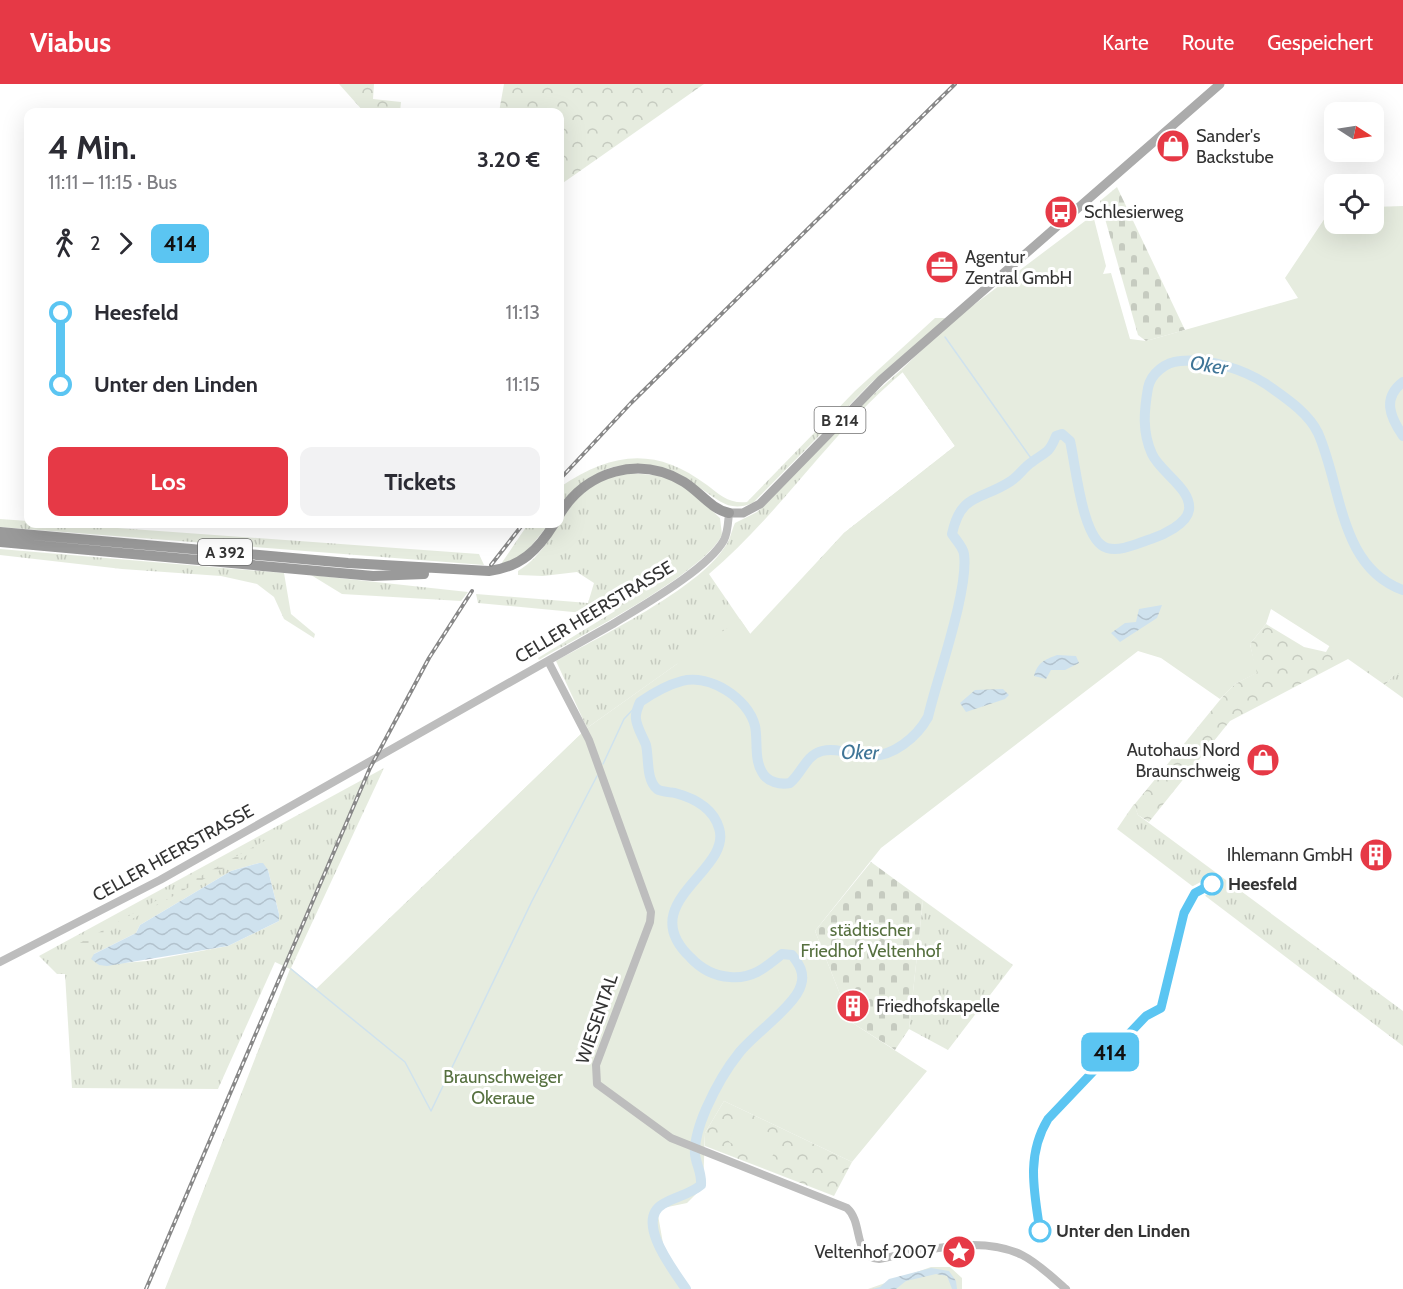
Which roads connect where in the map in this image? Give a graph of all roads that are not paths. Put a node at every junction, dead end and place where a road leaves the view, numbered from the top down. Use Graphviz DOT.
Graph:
graph roads {
  1 [pos="1220,84"];
  2 [pos="564,509"];
  3 [pos="729,513"];
  4 [pos="551,528"];
  5 [pos="0,532"];
  6 [pos="0,542"];
  7 [pos="449,570"];
  8 [pos="548,661"];
  9 [pos="0,962"];
  10 [pos="1066,1289"];
  1 -- 3 [label="main road, B 214"];
  2 -- 3 [label="highway"];
  3 -- 8 [label="street, CELLER HEERSTRASSE"];
  4 -- 7 [label="highway"];
  5 -- 7 [label="highway, A 392"];
  6 -- 7 [label="highway, A 392"];
  8 -- 9 [label="street, CELLER HEERSTRASSE"];
  8 -- 10 [label="street, WIESENTAL"];
}
